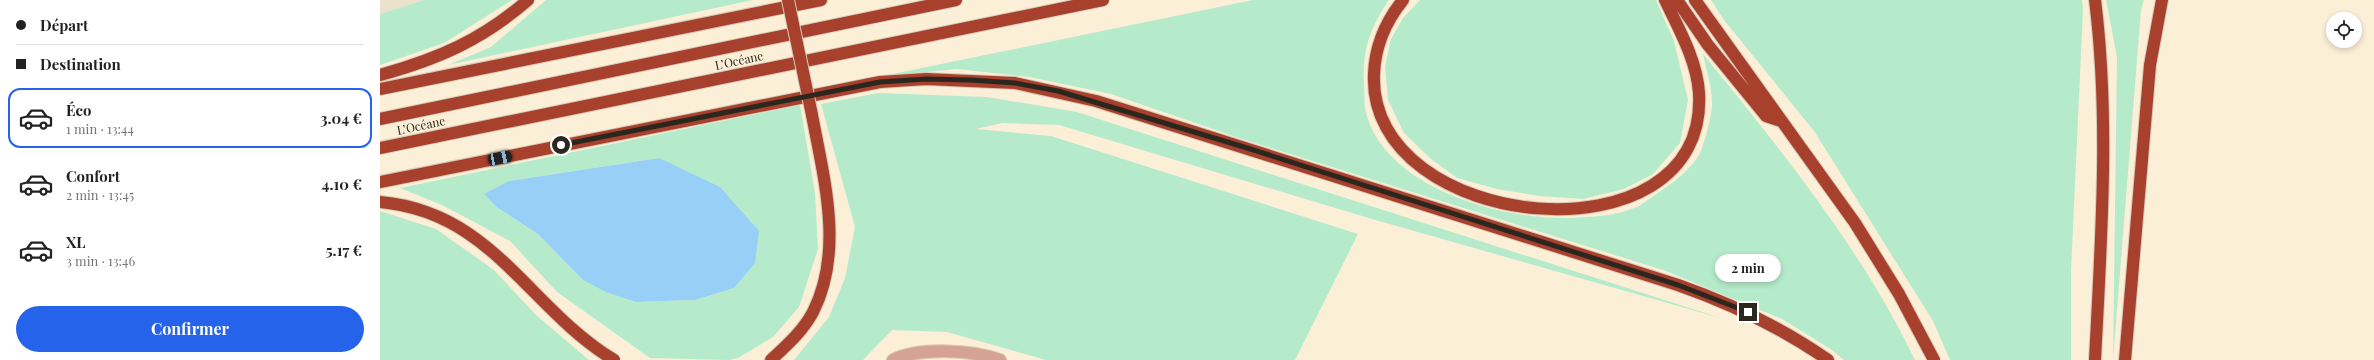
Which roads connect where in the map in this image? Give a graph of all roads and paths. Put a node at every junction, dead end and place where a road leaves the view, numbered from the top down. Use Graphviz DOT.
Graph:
graph roads {
  1 [pos="528,0"];
  2 [pos="788,0"];
  3 [pos="821,0"];
  4 [pos="956,0"];
  5 [pos="1103,0"];
  6 [pos="1403,0"];
  7 [pos="1665,0"];
  8 [pos="1677,0"];
  9 [pos="1695,0"];
  10 [pos="2095,0"];
  11 [pos="2162,0"];
  12 [pos="380,75"];
  13 [pos="380,89"];
  14 [pos="380,119"];
  15 [pos="1781,121"];
  16 [pos="380,148"];
  17 [pos="380,182"];
  18 [pos="380,202"];
  19 [pos="614,360"];
  20 [pos="771,360"];
  21 [pos="893,360"];
  22 [pos="1000,360"];
  23 [pos="1828,360"];
  24 [pos="1934,360"];
  25 [pos="2095,360"];
  26 [pos="2125,360"];
  1 -- 12 [label="highway"];
  2 -- 20 [label="highway, bridge"];
  3 -- 13 [label="highway"];
  4 -- 14 [label="highway, L’Océane"];
  5 -- 16 [label="highway, L’Océane"];
  6 -- 7 [label="highway"];
  8 -- 15 [label="highway"];
  9 -- 15 [label="highway"];
  10 -- 25 [label="highway"];
  11 -- 26 [label="highway"];
  15 -- 24 [label="highway"];
  17 -- 23 [label="highway"];
  18 -- 19 [label="highway"];
  21 -- 22 [label="street"];
}
